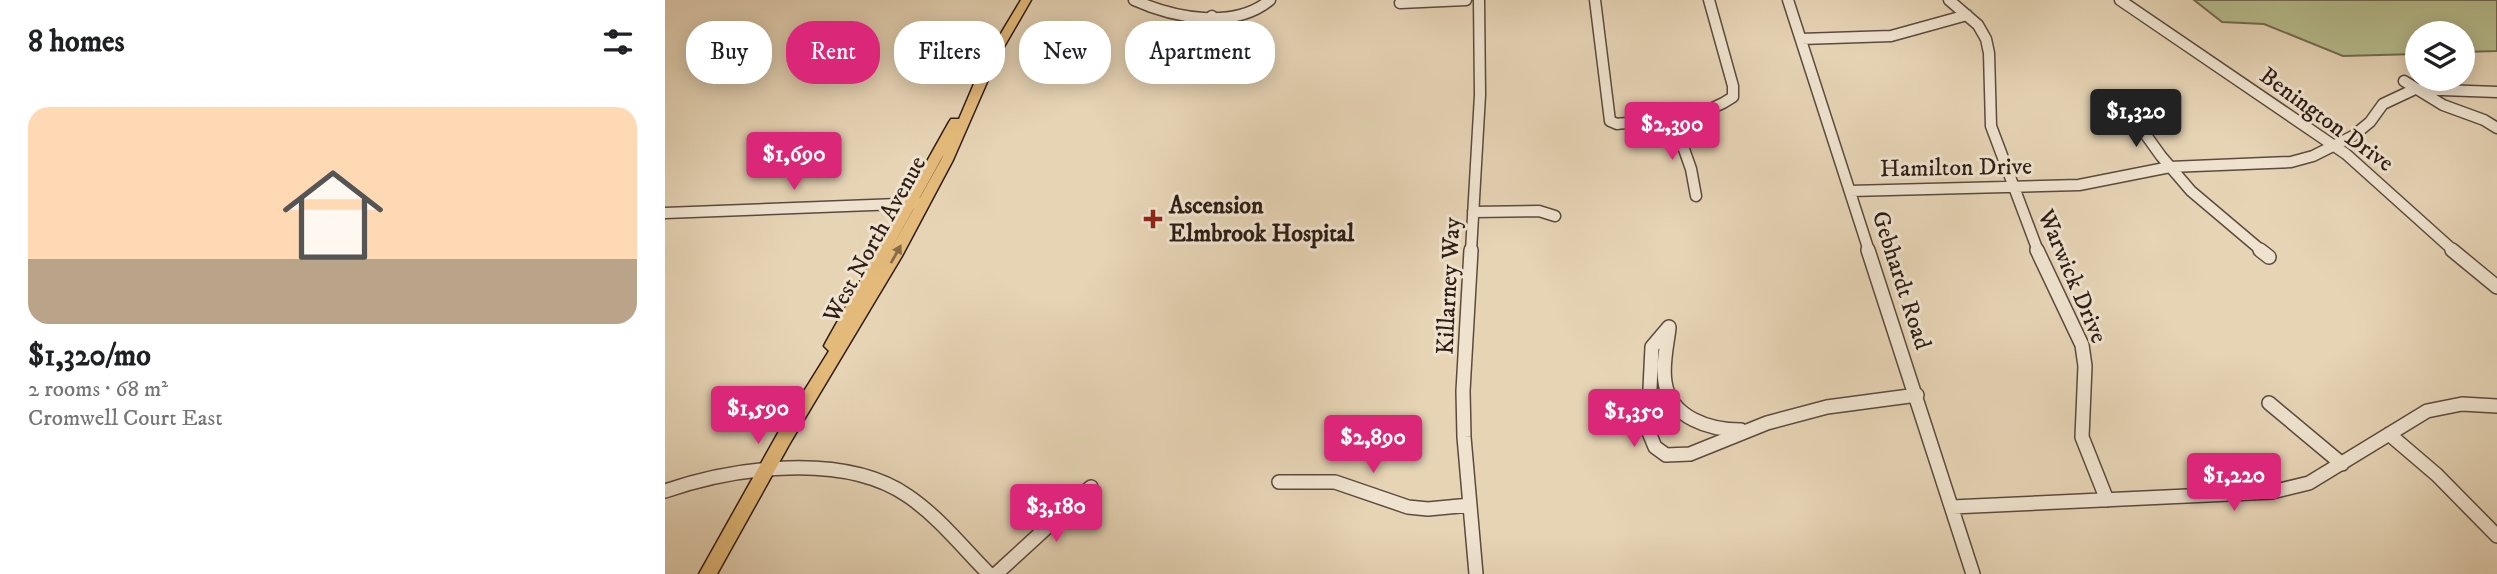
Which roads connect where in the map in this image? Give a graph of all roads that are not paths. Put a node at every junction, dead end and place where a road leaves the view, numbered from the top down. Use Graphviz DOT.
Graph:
graph roads {
  1 [pos="1026,0"];
  2 [pos="1134,0"];
  3 [pos="1270,0"];
  4 [pos="1467,0"];
  5 [pos="1479,0"];
  6 [pos="1595,0"];
  7 [pos="1709,0"];
  8 [pos="1788,0"];
  9 [pos="1949,0"];
  10 [pos="2120,0"];
  11 [pos="1400,3"];
  12 [pos="1967,15"];
  13 [pos="1212,16"];
  14 [pos="1206,21"];
  15 [pos="1801,39"];
  16 [pos="2410,91"];
  17 [pos="2418,91"];
  18 [pos="2470,91"];
  19 [pos="2497,92"];
  20 [pos="2128,110"];
  21 [pos="1673,118"];
  22 [pos="1612,124"];
  23 [pos="2497,128"];
  24 [pos="2335,146"];
  25 [pos="2170,167"];
  26 [pos="2013,187"];
  27 [pos="1850,191"];
  28 [pos="1696,196"];
  29 [pos="917,204"];
  30 [pos="1473,212"];
  31 [pos="665,213"];
  32 [pos="1555,216"];
  33 [pos="2270,257"];
  34 [pos="2497,287"];
  35 [pos="1916,395"];
  36 [pos="2269,403"];
  37 [pos="2497,406"];
  38 [pos="1752,429"];
  39 [pos="2389,434"];
  40 [pos="2341,464"];
  41 [pos="764,472"];
  42 [pos="1279,482"];
  43 [pos="1091,487"];
  44 [pos="665,491"];
  45 [pos="2107,500"];
  46 [pos="1470,505"];
  47 [pos="1952,507"];
  48 [pos="2497,536"];
  49 [pos="708,574"];
  50 [pos="989,574"];
  51 [pos="996,574"];
  52 [pos="1476,574"];
  53 [pos="1973,574"];
  1 -- 29 [label="main road, West North Avenue"];
  2 -- 13 [label="street"];
  3 -- 13 [label="street"];
  4 -- 11 [label="street"];
  5 -- 30 [label="street, Killarney Way"];
  6 -- 22 [label="street"];
  7 -- 21 [label="street"];
  8 -- 15 [label="street, Gebhardt Road"];
  9 -- 12 [label="street, Warwick Drive"];
  10 -- 24 [label="street, Benington Drive"];
  12 -- 15 [label="street"];
  12 -- 26 [label="street, Warwick Drive"];
  13 -- 14 [label="street"];
  15 -- 27 [label="street, Gebhardt Road"];
  16 -- 24 [label="street, Hamilton Drive"];
  17 -- 23 [label="street"];
  18 -- 19 [label="street"];
  20 -- 25 [label="street"];
  21 -- 22 [label="street"];
  21 -- 28 [label="street"];
  24 -- 25 [label="street, Hamilton Drive"];
  24 -- 34 [label="street, Benington Drive"];
  25 -- 26 [label="street, Hamilton Drive"];
  25 -- 33 [label="street"];
  26 -- 27 [label="street, Hamilton Drive"];
  26 -- 45 [label="street, Warwick Drive"];
  27 -- 35 [label="street, Gebhardt Road"];
  29 -- 31 [label="street"];
  29 -- 41 [label="main road, West North Avenue"];
  30 -- 32 [label="street"];
  30 -- 46 [label="street, Killarney Way"];
  35 -- 38 [label="street"];
  35 -- 47 [label="street, Gebhardt Road"];
  36 -- 40 [label="street"];
  37 -- 39 [label="street"];
  38 -- 38 [label="street"];
  39 -- 40 [label="street"];
  39 -- 48 [label="street"];
  40 -- 45 [label="street"];
  41 -- 44 [label="street"];
  41 -- 49 [label="main road, West North Avenue"];
  41 -- 50 [label="street"];
  42 -- 46 [label="street"];
  43 -- 51 [label="street"];
  45 -- 47 [label="street"];
  46 -- 52 [label="street, Killarney Way"];
  47 -- 53 [label="street, Gebhardt Road"];
}
